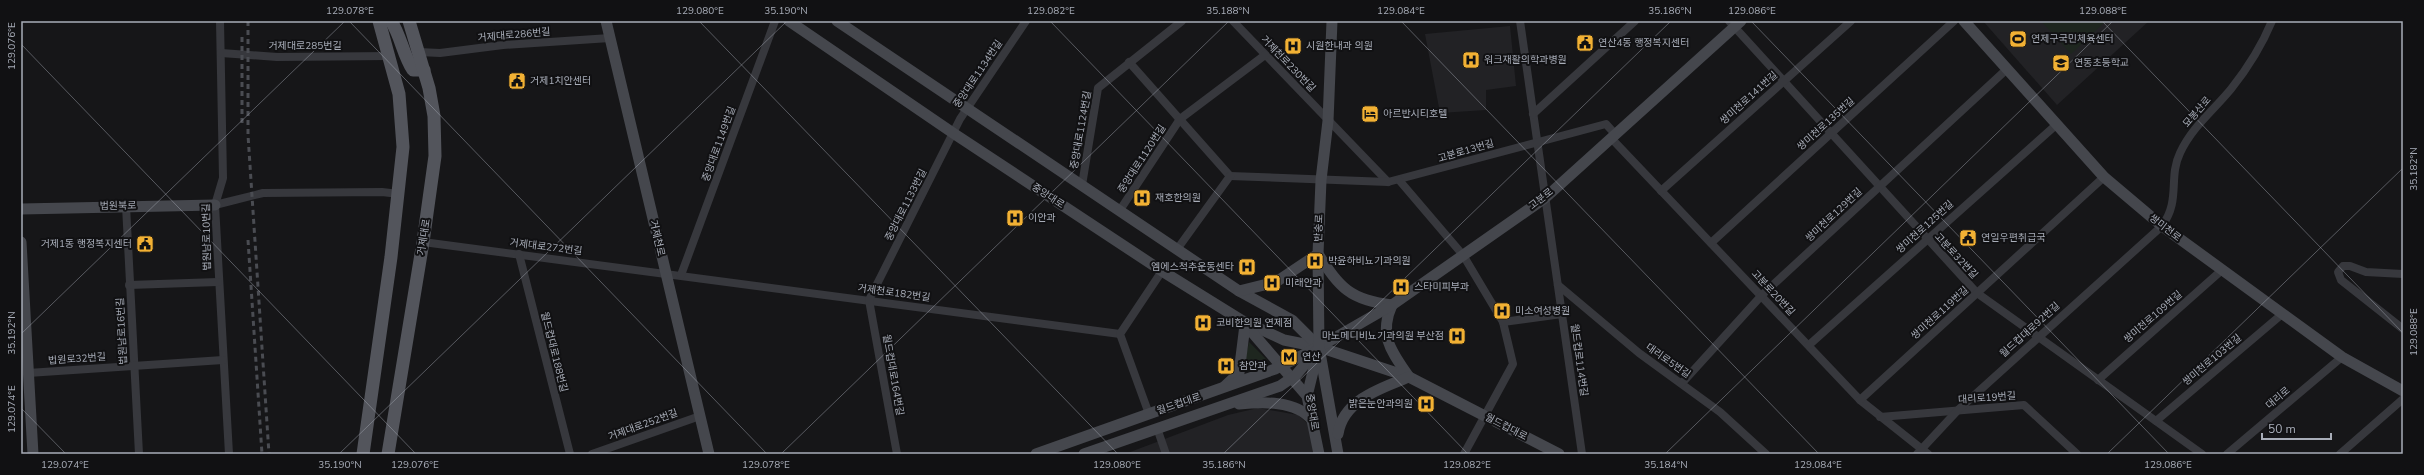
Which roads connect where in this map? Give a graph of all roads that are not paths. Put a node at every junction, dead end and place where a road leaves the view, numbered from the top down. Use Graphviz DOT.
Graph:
graph roads {
  1 [pos="220,21"];
  2 [pos="379,21"];
  3 [pos="391,21"];
  4 [pos="409,21"];
  5 [pos="606,21"];
  6 [pos="775,21"];
  7 [pos="790,21"];
  8 [pos="837,21"];
  9 [pos="1026,21"];
  10 [pos="1182,21"];
  11 [pos="1233,21"];
  12 [pos="1332,21"];
  13 [pos="1527,21"];
  14 [pos="1635,21"];
  15 [pos="1851,21"];
  16 [pos="1954,21"];
  17 [pos="1964,21"];
  18 [pos="2272,21"];
  19 [pos="1735,23"];
  20 [pos="1520,24"];
  21 [pos="610,38"];
  22 [pos="419,52"];
  23 [pos="221,53"];
  24 [pos="1265,55"];
  25 [pos="390,56"];
  26 [pos="1129,62"];
  27 [pos="2007,69"];
  28 [pos="424,70"];
  29 [pos="1783,82"];
  30 [pos="963,114"];
  31 [pos="1533,114"];
  32 [pos="1180,119"];
  33 [pos="1328,121"];
  34 [pos="2056,125"];
  35 [pos="953,133"];
  36 [pos="1831,133"];
  37 [pos="1613,136"];
  38 [pos="1537,142"];
  39 [pos="1230,176"];
  40 [pos="2104,177"];
  41 [pos="1321,180"];
  42 [pos="1399,180"];
  43 [pos="1388,182"];
  44 [pos="1082,185"];
  45 [pos="1879,187"];
  46 [pos="1661,191"];
  47 [pos="399,194"];
  48 [pos="1545,198"];
  49 [pos="215,205"];
  50 [pos="126,206"];
  51 [pos="21,209"];
  52 [pos="1120,210"];
  53 [pos="2162,226"];
  54 [pos="1927,240"];
  55 [pos="21,242"];
  56 [pos="423,242"];
  57 [pos="1711,242"];
  58 [pos="1178,248"];
  59 [pos="519,254"];
  60 [pos="1318,254"];
  61 [pos="1463,255"];
  62 [pos="2222,270"];
  63 [pos="1162,271"];
  64 [pos="666,273"];
  65 [pos="2403,274"];
  66 [pos="681,275"];
  67 [pos="218,282"];
  68 [pos="129,285"];
  69 [pos="1558,285"];
  70 [pos="1239,291"];
  71 [pos="1977,293"];
  72 [pos="1762,295"];
  73 [pos="869,300"];
  74 [pos="1392,305"];
  75 [pos="1562,314"];
  76 [pos="2281,315"];
  77 [pos="1243,322"];
  78 [pos="1503,322"];
  79 [pos="2403,329"];
  80 [pos="1120,334"];
  81 [pos="2038,337"];
  82 [pos="1809,345"];
  83 [pos="1319,348"];
  84 [pos="2342,358"];
  85 [pos="223,360"];
  86 [pos="134,365"];
  87 [pos="1281,366"];
  88 [pos="28,372"];
  89 [pos="1409,377"];
  90 [pos="1292,378"];
  91 [pos="2098,380"];
  92 [pos="1682,383"];
  93 [pos="1223,389"];
  94 [pos="2403,391"];
  95 [pos="1307,396"];
  96 [pos="2403,399"];
  97 [pos="1860,400"];
  98 [pos="1219,407"];
  99 [pos="1958,410"];
  100 [pos="1149,414"];
  101 [pos="1484,415"];
  102 [pos="700,416"];
  103 [pos="1880,417"];
  104 [pos="1312,420"];
  105 [pos="2156,421"];
  106 [pos="1157,428"];
  107 [pos="1337,450"];
  108 [pos="1918,451"];
  109 [pos="33,454"];
  110 [pos="139,454"];
  111 [pos="229,454"];
  112 [pos="363,454"];
  113 [pos="388,454"];
  114 [pos="570,454"];
  115 [pos="592,454"];
  116 [pos="709,454"];
  117 [pos="897,454"];
  118 [pos="1036,454"];
  119 [pos="1084,454"];
  120 [pos="1166,454"];
  121 [pos="1319,454"];
  122 [pos="1464,454"];
  123 [pos="1559,454"];
  124 [pos="1582,454"];
  125 [pos="1766,454"];
  126 [pos="1928,454"];
  127 [pos="2077,454"];
  128 [pos="2202,454"];
  129 [pos="2227,454"];
  130 [pos="2340,454"];
  1 -- 23 [label="street, 법원남로10번길"];
  2 -- 25 [label="main road"];
  3 -- 28 [label="main road"];
  4 -- 22 [label="main road, 거제대로"];
  5 -- 21 [label="main road, 거제천로"];
  6 -- 66 [label="street, 중앙대로1149번길"];
  7 -- 35 [label="main road, 중앙대로"];
  8 -- 30 [label="main road"];
  9 -- 30 [label="street, 중앙대로1134번길"];
  10 -- 26 [label="street, 중앙대로1124번길"];
  11 -- 24 [label="street, 거제천로230번길"];
  12 -- 33 [label="main road, 반송로"];
  13 -- 20 [label="street"];
  14 -- 31 [label="street"];
  15 -- 29 [label="street, 쌍미천로141번길"];
  16 -- 36 [label="street, 쌍미천로135번길"];
  17 -- 27 [label="main road, 쌍미천로"];
  18 -- 53 [label="street, 묘봉산로"];
  19 -- 29 [label="street, 고분로32번길"];
  19 -- 37 [label="main road, 고분로"];
  20 -- 31 [label="street"];
  21 -- 22 [label="street, 거제대로286번길"];
  21 -- 64 [label="main road, 거제천로"];
  22 -- 28 [label="main road, 거제대로"];
  23 -- 25 [label="street, 거제대로285번길"];
  23 -- 49 [label="street, 법원남로10번길"];
  24 -- 32 [label="street, 중앙대로1120번길"];
  24 -- 33 [label="street, 거제천로230번길"];
  25 -- 47 [label="main road"];
  26 -- 32 [label="street"];
  26 -- 44 [label="street, 중앙대로1124번길"];
  27 -- 34 [label="main road, 쌍미천로"];
  27 -- 45 [label="street, 쌍미천로129번길"];
  28 -- 56 [label="main road, 거제대로"];
  29 -- 36 [label="street, 고분로32번길"];
  29 -- 46 [label="street, 쌍미천로141번길"];
  30 -- 35 [label="street, 중앙대로1133번길"];
  30 -- 44 [label="main road"];
  31 -- 38 [label="street"];
  32 -- 39 [label="street"];
  32 -- 52 [label="street, 중앙대로1120번길"];
  33 -- 41 [label="main road, 반송로"];
  33 -- 43 [label="street, 거제천로230번길"];
  34 -- 40 [label="main road, 쌍미천로"];
  34 -- 54 [label="street, 쌍미천로125번길"];
  35 -- 63 [label="main road, 중앙대로"];
  35 -- 73 [label="street, 중앙대로1133번길"];
  36 -- 45 [label="street, 고분로32번길"];
  36 -- 57 [label="street, 쌍미천로135번길"];
  37 -- 38 [label="street, 고분로13번길"];
  37 -- 46 [label="street, 고분로20번길"];
  37 -- 48 [label="main road, 고분로"];
  38 -- 42 [label="street, 고분로13번길"];
  38 -- 48 [label="street"];
  39 -- 41 [label="street"];
  39 -- 58 [label="street"];
  40 -- 53 [label="main road, 쌍미천로"];
  40 -- 71 [label="street, 쌍미천로119번길"];
  41 -- 43 [label="street, 고분로13번길"];
  41 -- 60 [label="main road, 반송로"];
  42 -- 43 [label="street, 고분로13번길"];
  42 -- 61 [label="street"];
  44 -- 52 [label="main road"];
  45 -- 54 [label="street, 고분로32번길"];
  45 -- 72 [label="street, 쌍미천로129번길"];
  46 -- 57 [label="street, 고분로20번길"];
  47 -- 49 [label="street"];
  47 -- 112 [label="main road"];
  48 -- 61 [label="main road, 고분로"];
  48 -- 69 [label="street, 월드컵로114번길"];
  49 -- 50 [label="main road, 법원북로"];
  49 -- 67 [label="street, 법원남로10번길"];
  50 -- 51 [label="main road, 법원북로"];
  50 -- 68 [label="street, 법원남로16번길"];
  52 -- 58 [label="main road"];
  53 -- 62 [label="main road, 쌍미천로"];
  53 -- 81 [label="street, 월드컵대로92번길"];
  54 -- 71 [label="street, 고분로32번길"];
  54 -- 82 [label="street, 쌍미천로125번길"];
  55 -- 88 [label="main road"];
  56 -- 59 [label="street, 거제대로272번길"];
  56 -- 113 [label="main road, 거제대로"];
  57 -- 72 [label="street, 고분로20번길"];
  58 -- 70 [label="main road"];
  59 -- 64 [label="street, 거제대로272번길"];
  59 -- 114 [label="street, 월드컵대로188번길"];
  60 -- 70 [label="main road"];
  60 -- 74 [label="main road"];
  60 -- 83 [label="main road, 반송로"];
  61 -- 74 [label="main road, 고분로"];
  61 -- 78 [label="street"];
  62 -- 76 [label="main road, 쌍미천로"];
  62 -- 91 [label="street, 쌍미천로109번길"];
  63 -- 77 [label="main road, 중앙대로"];
  63 -- 80 [label="street"];
  64 -- 66 [label="street, 거제천로182번길"];
  64 -- 102 [label="main road, 거제천로"];
  65 -- 79 [label="street"];
  66 -- 73 [label="street, 거제천로182번길"];
  67 -- 68 [label="street"];
  67 -- 85 [label="street, 법원남로10번길"];
  68 -- 86 [label="street, 법원남로16번길"];
  69 -- 75 [label="street, 월드컵로114번길"];
  69 -- 92 [label="street, 대리로5번길"];
  70 -- 83 [label="main road"];
  71 -- 81 [label="street, 고분로32번길"];
  71 -- 97 [label="street, 쌍미천로119번길"];
  72 -- 82 [label="street, 고분로20번길"];
  72 -- 92 [label="street, 쌍미천로129번길"];
  73 -- 80 [label="street, 거제천로182번길"];
  73 -- 117 [label="street, 월드컵대로164번길"];
  74 -- 83 [label="main road, 고분로"];
  74 -- 89 [label="main road"];
  75 -- 78 [label="street"];
  75 -- 124 [label="street, 월드컵로114번길"];
  76 -- 84 [label="main road, 쌍미천로"];
  76 -- 105 [label="street, 쌍미천로103번길"];
  77 -- 83 [label="main road, 중앙대로"];
  77 -- 87 [label="main road"];
  77 -- 93 [label="main road"];
  78 -- 101 [label="street"];
  80 -- 100 [label="street"];
  81 -- 91 [label="street, 고분로32번길"];
  81 -- 99 [label="street, 월드컵대로92번길"];
  82 -- 97 [label="street, 고분로20번길"];
  83 -- 87 [label="main road, 월드컵대로"];
  83 -- 89 [label="main road, 월드컵대로"];
  83 -- 90 [label="main road, 월드컵대로"];
  83 -- 95 [label="main road, 중앙대로"];
  83 -- 107 [label="main road, 중앙대로"];
  84 -- 94 [label="main road, 쌍미천로"];
  84 -- 129 [label="street, 대리로"];
  85 -- 86 [label="street, 법원로32번길"];
  85 -- 111 [label="street, 법원남로10번길"];
  86 -- 88 [label="street, 법원로32번길"];
  86 -- 110 [label="street, 법원남로16번길"];
  87 -- 90 [label="main road"];
  87 -- 93 [label="main road, 월드컵대로"];
  88 -- 109 [label="main road"];
  89 -- 101 [label="main road, 월드컵대로"];
  89 -- 107 [label="main road"];
  90 -- 95 [label="main road"];
  90 -- 98 [label="main road, 월드컵대로"];
  91 -- 105 [label="street, 고분로32번길"];
  92 -- 125 [label="street, 대리로5번길"];
  93 -- 100 [label="main road, 월드컵대로"];
  95 -- 104 [label="main road, 중앙대로"];
  96 -- 130 [label="street"];
  97 -- 103 [label="street, 고분로20번길"];
  98 -- 104 [label="main road"];
  98 -- 106 [label="main road, 월드컵대로"];
  99 -- 103 [label="street, 대리로19번길"];
  99 -- 108 [label="street, 월드컵대로92번길"];
  99 -- 127 [label="street, 대리로19번길"];
  100 -- 118 [label="main road, 월드컵대로"];
  101 -- 122 [label="street"];
  101 -- 123 [label="main road, 월드컵대로"];
  102 -- 115 [label="street, 거제대로252번길"];
  102 -- 116 [label="main road, 거제천로"];
  103 -- 108 [label="street, 고분로20번길"];
  104 -- 121 [label="main road, 중앙대로"];
  105 -- 128 [label="street, 고분로32번길"];
  106 -- 119 [label="main road, 월드컵대로"];
  106 -- 120 [label="street"];
  108 -- 126 [label="street, 고분로20번길"];
}
